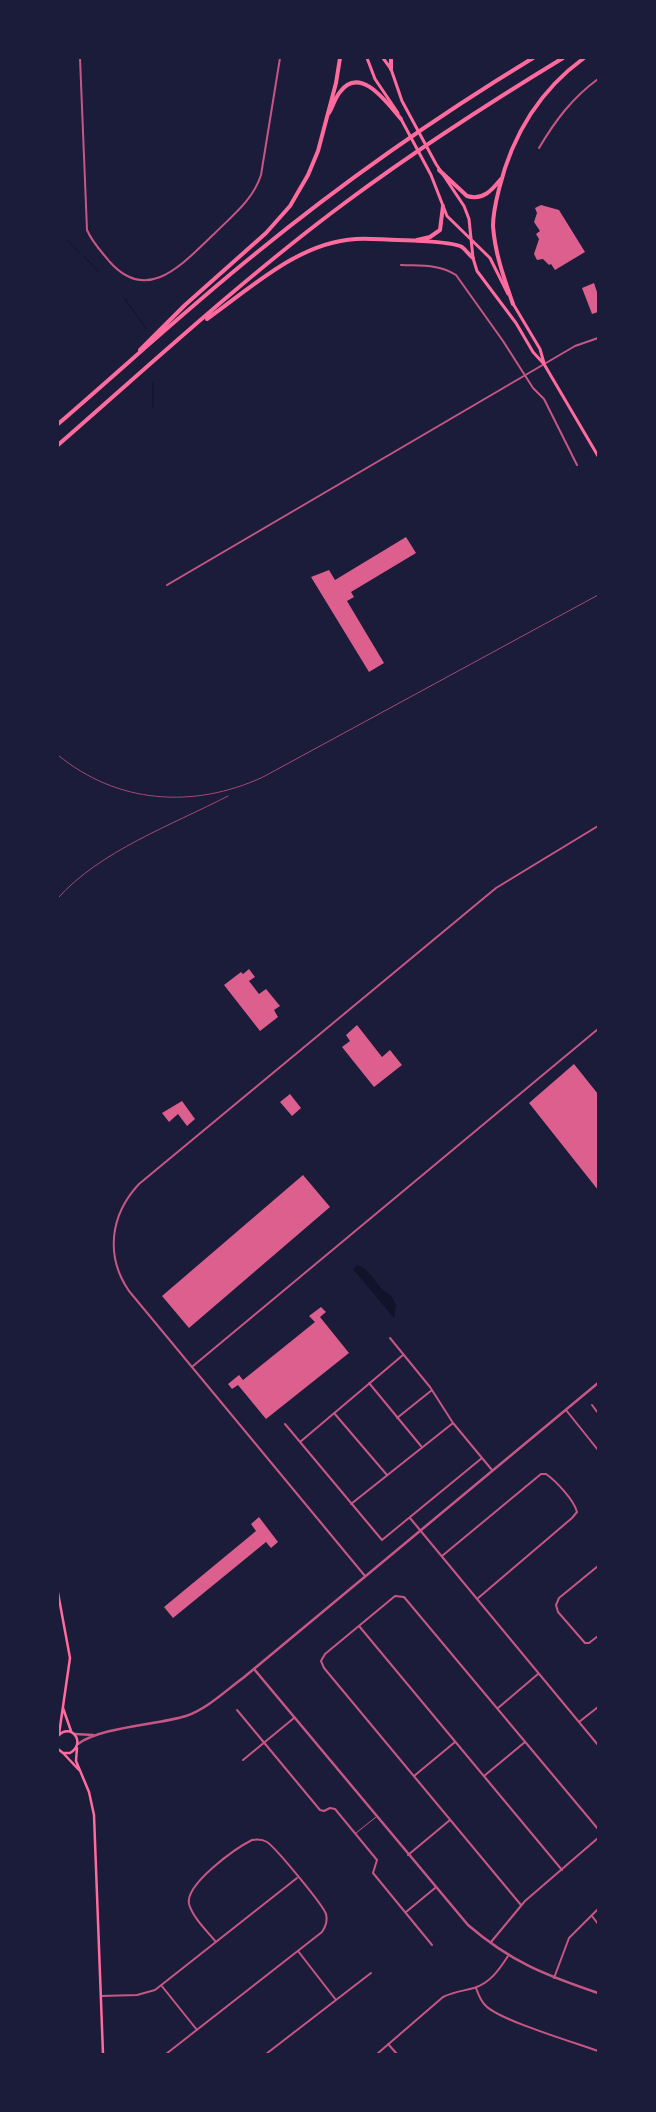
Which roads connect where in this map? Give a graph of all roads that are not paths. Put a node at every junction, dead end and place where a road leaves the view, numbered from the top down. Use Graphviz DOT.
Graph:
graph roads {
  1 [pos="80,58"];
  2 [pos="280,58"];
  3 [pos="340,58"];
  4 [pos="367,58"];
  5 [pos="383,58"];
  6 [pos="392,58"];
  7 [pos="533,58"];
  8 [pos="563,58"];
  9 [pos="584,58"];
  10 [pos="391,69"];
  11 [pos="598,79"];
  12 [pos="328,114"];
  13 [pos="401,119"];
  14 [pos="540,148"];
  15 [pos="439,170"];
  16 [pos="502,177"];
  17 [pos="442,206"];
  18 [pos="415,240"];
  19 [pos="471,240"];
  20 [pos="473,258"];
  21 [pos="401,265"];
  22 [pos="512,304"];
  23 [pos="188,332"];
  24 [pos="598,338"];
  25 [pos="128,362"];
  26 [pos="544,364"];
  27 [pos="525,375"];
  28 [pos="58,424"];
  29 [pos="58,445"];
  30 [pos="598,456"];
  31 [pos="577,465"];
  32 [pos="167,585"];
  33 [pos="598,826"];
  34 [pos="598,1029"];
  35 [pos="390,1338"];
  36 [pos="403,1354"];
  37 [pos="192,1366"];
  38 [pos="369,1383"];
  39 [pos="598,1383"];
  40 [pos="432,1390"];
  41 [pos="592,1406"];
  42 [pos="566,1410"];
  43 [pos="334,1413"];
  44 [pos="598,1413"];
  45 [pos="397,1418"];
  46 [pos="454,1423"];
  47 [pos="284,1424"];
  48 [pos="300,1442"];
  49 [pos="421,1446"];
  50 [pos="598,1450"];
  51 [pos="482,1458"];
  52 [pos="492,1470"];
  53 [pos="387,1475"];
  54 [pos="351,1504"];
  55 [pos="410,1518"];
  56 [pos="420,1530"];
  57 [pos="442,1556"];
  58 [pos="598,1566"];
  59 [pos="365,1576"];
  60 [pos="58,1593"];
  61 [pos="477,1599"];
  62 [pos="359,1626"];
  63 [pos="598,1636"];
  64 [pos="254,1669"];
  65 [pos="539,1673"];
  66 [pos="63,1706"];
  67 [pos="598,1706"];
  68 [pos="498,1708"];
  69 [pos="237,1710"];
  70 [pos="294,1718"];
  71 [pos="580,1722"];
  72 [pos="73,1733"];
  73 [pos="58,1735"];
  74 [pos="97,1735"];
  75 [pos="264,1742"];
  76 [pos="455,1742"];
  77 [pos="525,1742"];
  78 [pos="598,1745"];
  79 [pos="77,1746"];
  80 [pos="58,1749"];
  81 [pos="63,1753"];
  82 [pos="243,1760"];
  83 [pos="80,1771"];
  84 [pos="414,1776"];
  85 [pos="484,1776"];
  86 [pos="376,1817"];
  87 [pos="450,1820"];
  88 [pos="598,1829"];
  89 [pos="355,1834"];
  90 [pos="598,1838"];
  91 [pos="408,1855"];
  92 [pos="562,1870"];
  93 [pos="298,1878"];
  94 [pos="435,1888"];
  95 [pos="521,1905"];
  96 [pos="598,1909"];
  97 [pos="406,1912"];
  98 [pos="591,1915"];
  99 [pos="598,1924"];
  100 [pos="216,1942"];
  101 [pos="489,1943"];
  102 [pos="432,1944"];
  103 [pos="298,1951"];
  104 [pos="508,1956"];
  105 [pos="371,1973"];
  106 [pos="554,1978"];
  107 [pos="161,1985"];
  108 [pos="476,1987"];
  109 [pos="598,1993"];
  110 [pos="102,1996"];
  111 [pos="336,2000"];
  112 [pos="197,2030"];
  113 [pos="388,2044"];
  114 [pos="598,2051"];
  115 [pos="103,2054"];
  116 [pos="166,2054"];
  117 [pos="266,2054"];
  118 [pos="377,2054"];
  119 [pos="397,2054"];
  1 -- 2 [label="street"];
  3 -- 12 [label="highway"];
  4 -- 13 [label="main road"];
  5 -- 10 [label="main road"];
  6 -- 10 [label="highway"];
  7 -- 25 [label="highway"];
  8 -- 23 [label="highway"];
  9 -- 16 [label="highway"];
  10 -- 15 [label="main road"];
  11 -- 14 [label="street"];
  12 -- 13 [label="highway"];
  12 -- 25 [label="highway"];
  13 -- 17 [label="main road"];
  15 -- 16 [label="highway"];
  15 -- 19 [label="main road"];
  16 -- 22 [label="highway"];
  17 -- 18 [label="highway"];
  17 -- 19 [label="main road"];
  18 -- 20 [label="highway"];
  18 -- 23 [label="highway"];
  19 -- 20 [label="main road"];
  19 -- 22 [label="main road"];
  20 -- 26 [label="main road"];
  21 -- 27 [label="street"];
  22 -- 26 [label="main road"];
  23 -- 29 [label="highway"];
  24 -- 26 [label="street"];
  25 -- 28 [label="highway"];
  26 -- 27 [label="street"];
  26 -- 30 [label="main road"];
  27 -- 31 [label="street"];
  27 -- 32 [label="street"];
  33 -- 37 [label="street"];
  34 -- 37 [label="street"];
  35 -- 36 [label="street"];
  36 -- 38 [label="street"];
  36 -- 40 [label="street"];
  37 -- 59 [label="street"];
  38 -- 43 [label="street"];
  38 -- 45 [label="street"];
  39 -- 42 [label="street"];
  40 -- 45 [label="street"];
  40 -- 46 [label="street"];
  41 -- 44 [label="street"];
  42 -- 50 [label="street"];
  42 -- 52 [label="street"];
  43 -- 48 [label="street"];
  43 -- 53 [label="street"];
  45 -- 49 [label="street"];
  46 -- 49 [label="street"];
  46 -- 51 [label="street"];
  47 -- 48 [label="street"];
  48 -- 54 [label="street"];
  49 -- 53 [label="street"];
  51 -- 52 [label="street"];
  51 -- 55 [label="street"];
  52 -- 56 [label="street"];
  53 -- 54 [label="street"];
  54 -- 55 [label="street"];
  55 -- 56 [label="street"];
  56 -- 57 [label="street"];
  56 -- 59 [label="street"];
  57 -- 61 [label="street"];
  57 -- 61 [label="street"];
  58 -- 63 [label="street"];
  59 -- 64 [label="street"];
  60 -- 66 [label="main road"];
  61 -- 65 [label="street"];
  62 -- 68 [label="street"];
  62 -- 76 [label="street"];
  62 -- 84 [label="street"];
  64 -- 70 [label="street"];
  64 -- 74 [label="street"];
  65 -- 68 [label="street"];
  65 -- 71 [label="street"];
  66 -- 72 [label="main road"];
  66 -- 73 [label="main road"];
  67 -- 71 [label="street"];
  68 -- 77 [label="street"];
  69 -- 75 [label="street"];
  70 -- 75 [label="street"];
  70 -- 86 [label="street"];
  71 -- 78 [label="street"];
  72 -- 73 [label="main road"];
  72 -- 74 [label="street"];
  72 -- 79 [label="main road"];
  74 -- 79 [label="street"];
  75 -- 82 [label="street"];
  75 -- 89 [label="street"];
  76 -- 84 [label="street"];
  76 -- 85 [label="street"];
  77 -- 85 [label="street"];
  77 -- 88 [label="street"];
  79 -- 81 [label="main road"];
  79 -- 83 [label="main road"];
  80 -- 81 [label="main road"];
  81 -- 83 [label="main road"];
  83 -- 110 [label="main road"];
  84 -- 87 [label="street"];
  85 -- 92 [label="street"];
  86 -- 89 [label="lane"];
  86 -- 91 [label="street"];
  87 -- 91 [label="street"];
  87 -- 95 [label="street"];
  89 -- 97 [label="street"];
  90 -- 92 [label="street"];
  91 -- 94 [label="street"];
  92 -- 95 [label="street"];
  93 -- 100 [label="street"];
  93 -- 100 [label="street"];
  93 -- 103 [label="street"];
  94 -- 97 [label="street"];
  94 -- 101 [label="street"];
  95 -- 101 [label="street"];
  96 -- 98 [label="street"];
  97 -- 102 [label="street"];
  98 -- 99 [label="street"];
  98 -- 106 [label="street"];
  100 -- 107 [label="street"];
  101 -- 104 [label="street"];
  103 -- 111 [label="street"];
  103 -- 112 [label="street"];
  104 -- 106 [label="street"];
  104 -- 108 [label="street"];
  105 -- 111 [label="street"];
  106 -- 109 [label="street"];
  107 -- 110 [label="street"];
  107 -- 112 [label="street"];
  108 -- 113 [label="street"];
  108 -- 114 [label="street"];
  110 -- 115 [label="main road"];
  111 -- 117 [label="street"];
  112 -- 116 [label="street"];
  113 -- 118 [label="street"];
  113 -- 119 [label="street"];
}
